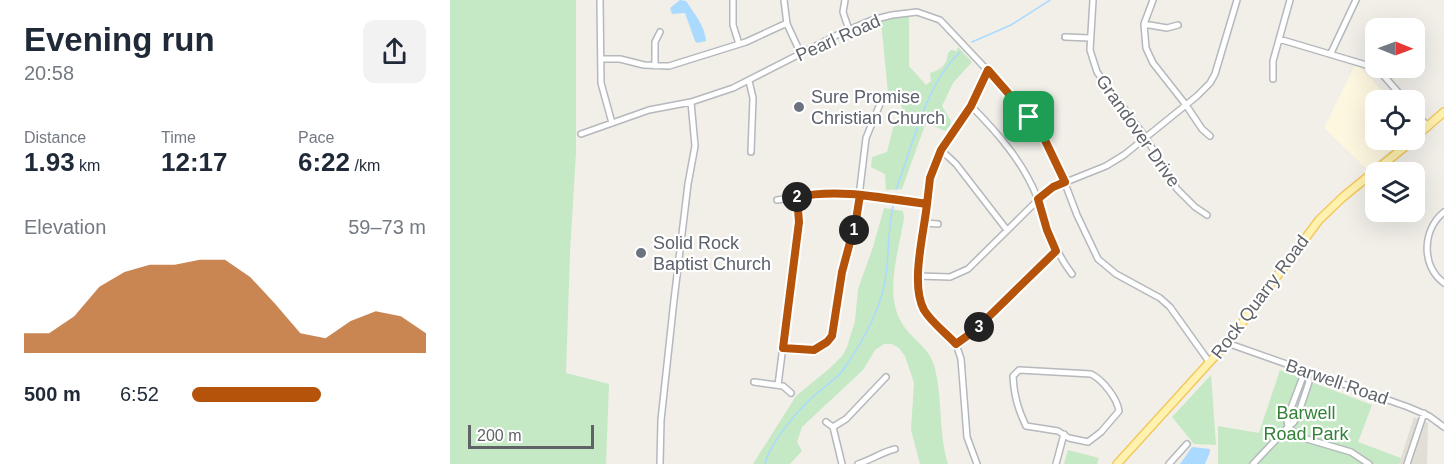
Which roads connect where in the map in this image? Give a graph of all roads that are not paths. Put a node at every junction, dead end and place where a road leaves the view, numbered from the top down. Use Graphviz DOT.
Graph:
graph roads {
  1 [pos="600,0"];
  2 [pos="734,0"];
  3 [pos="784,0"];
  4 [pos="845,0"];
  5 [pos="1093,0"];
  6 [pos="1153,0"];
  7 [pos="1237,0"];
  8 [pos="1290,0"];
  9 [pos="1356,0"];
  10 [pos="787,23"];
  11 [pos="1144,24"];
  12 [pos="1178,25"];
  13 [pos="849,30"];
  14 [pos="660,32"];
  15 [pos="1065,37"];
  16 [pos="1090,38"];
  17 [pos="1279,39"];
  18 [pos="739,44"];
  19 [pos="1331,53"];
  20 [pos="801,54"];
  21 [pos="601,59"];
  22 [pos="655,66"];
  23 [pos="988,70"];
  24 [pos="1273,79"];
  25 [pos="748,81"];
  26 [pos="1396,90"];
  27 [pos="691,102"];
  28 [pos="880,104"];
  29 [pos="1186,105"];
  30 [pos="971,106"];
  31 [pos="1444,112"];
  32 [pos="1444,117"];
  33 [pos="1425,121"];
  34 [pos="612,123"];
  35 [pos="1430,125"];
  36 [pos="1425,129"];
  37 [pos="581,134"];
  38 [pos="1210,136"];
  39 [pos="1146,138"];
  40 [pos="941,150"];
  41 [pos="1401,150"];
  42 [pos="751,152"];
  43 [pos="1065,182"];
  44 [pos="860,195"];
  45 [pos="797,197"];
  46 [pos="1038,199"];
  47 [pos="777,200"];
  48 [pos="927,204"];
  49 [pos="1444,212"];
  50 [pos="1207,215"];
  51 [pos="925,223"];
  52 [pos="938,224"];
  53 [pos="1007,230"];
  54 [pos="1056,251"];
  55 [pos="1072,274"];
  56 [pos="918,276"];
  57 [pos="1444,284"];
  58 [pos="1227,343"];
  59 [pos="956,344"];
  60 [pos="783,348"];
  61 [pos="1210,363"];
  62 [pos="1305,371"];
  63 [pos="886,377"];
  64 [pos="754,382"];
  65 [pos="778,385"];
  66 [pos="790,393"];
  67 [pos="1424,414"];
  68 [pos="826,422"];
  69 [pos="1444,426"];
  70 [pos="833,427"];
  71 [pos="1288,427"];
  72 [pos="1064,434"];
  73 [pos="1187,444"];
  74 [pos="895,448"];
  75 [pos="660,464"];
  76 [pos="843,464"];
  77 [pos="858,464"];
  78 [pos="977,464"];
  79 [pos="1056,464"];
  80 [pos="1117,464"];
  81 [pos="1169,464"];
  82 [pos="1253,464"];
  83 [pos="1369,464"];
  84 [pos="1407,464"];
  1 -- 21 [label="street"];
  2 -- 18 [label="street"];
  3 -- 10 [label="street"];
  4 -- 13 [label="street"];
  5 -- 16 [label="street, Grandover Drive"];
  6 -- 11 [label="street"];
  7 -- 29 [label="street"];
  8 -- 17 [label="street"];
  9 -- 19 [label="street"];
  10 -- 18 [label="street"];
  10 -- 20 [label="street"];
  11 -- 12 [label="street"];
  11 -- 29 [label="street"];
  13 -- 20 [label="street, Pearl Road"];
  13 -- 23 [label="street, Pearl Road"];
  14 -- 22 [label="street"];
  15 -- 16 [label="street"];
  16 -- 39 [label="street, Grandover Drive"];
  17 -- 19 [label="street"];
  17 -- 24 [label="street"];
  18 -- 22 [label="street"];
  19 -- 26 [label="street"];
  20 -- 25 [label="street, Pearl Road"];
  21 -- 22 [label="street"];
  21 -- 34 [label="street"];
  23 -- 30 [label="street"];
  23 -- 43 [label="street, Pearl Road"];
  25 -- 27 [label="street, Pearl Road"];
  25 -- 42 [label="street"];
  27 -- 34 [label="street, Pearl Road"];
  27 -- 75 [label="street"];
  28 -- 44 [label="street"];
  29 -- 38 [label="street"];
  29 -- 39 [label="street"];
  30 -- 40 [label="street"];
  30 -- 46 [label="street"];
  31 -- 35 [label="main road, Rock Quarry Road"];
  32 -- 35 [label="main road, Rock Quarry Road"];
  33 -- 35 [label="street"];
  34 -- 37 [label="street, Pearl Road"];
  35 -- 36 [label="main road, Rock Quarry Road"];
  39 -- 43 [label="street"];
  39 -- 50 [label="street, Grandover Drive"];
  40 -- 48 [label="street"];
  40 -- 53 [label="street"];
  41 -- 58 [label="main road, Rock Quarry Road"];
  43 -- 46 [label="street"];
  43 -- 61 [label="street, Pearl Road"];
  44 -- 45 [label="street"];
  44 -- 48 [label="street"];
  44 -- 60 [label="street"];
  45 -- 47 [label="street"];
  45 -- 60 [label="street"];
  46 -- 53 [label="street"];
  46 -- 54 [label="street"];
  48 -- 51 [label="street"];
  49 -- 57 [label="street"];
  51 -- 52 [label="street"];
  51 -- 56 [label="street"];
  53 -- 56 [label="street"];
  54 -- 55 [label="street"];
  54 -- 59 [label="street"];
  56 -- 59 [label="street"];
  58 -- 61 [label="main road, Rock Quarry Road"];
  58 -- 62 [label="street, Barwell Road"];
  59 -- 78 [label="street"];
  60 -- 65 [label="street"];
  61 -- 80 [label="main road, Rock Quarry Road"];
  62 -- 67 [label="street, Barwell Road"];
  62 -- 71 [label="street"];
  63 -- 70 [label="street"];
  64 -- 65 [label="street"];
  65 -- 66 [label="street"];
  67 -- 69 [label="street, Barwell Road"];
  67 -- 84 [label="street"];
  68 -- 70 [label="street"];
  70 -- 76 [label="street"];
  71 -- 82 [label="street"];
  71 -- 83 [label="street"];
  72 -- 72 [label="street"];
  72 -- 79 [label="street"];
  73 -- 81 [label="street"];
  74 -- 77 [label="street"];
}
